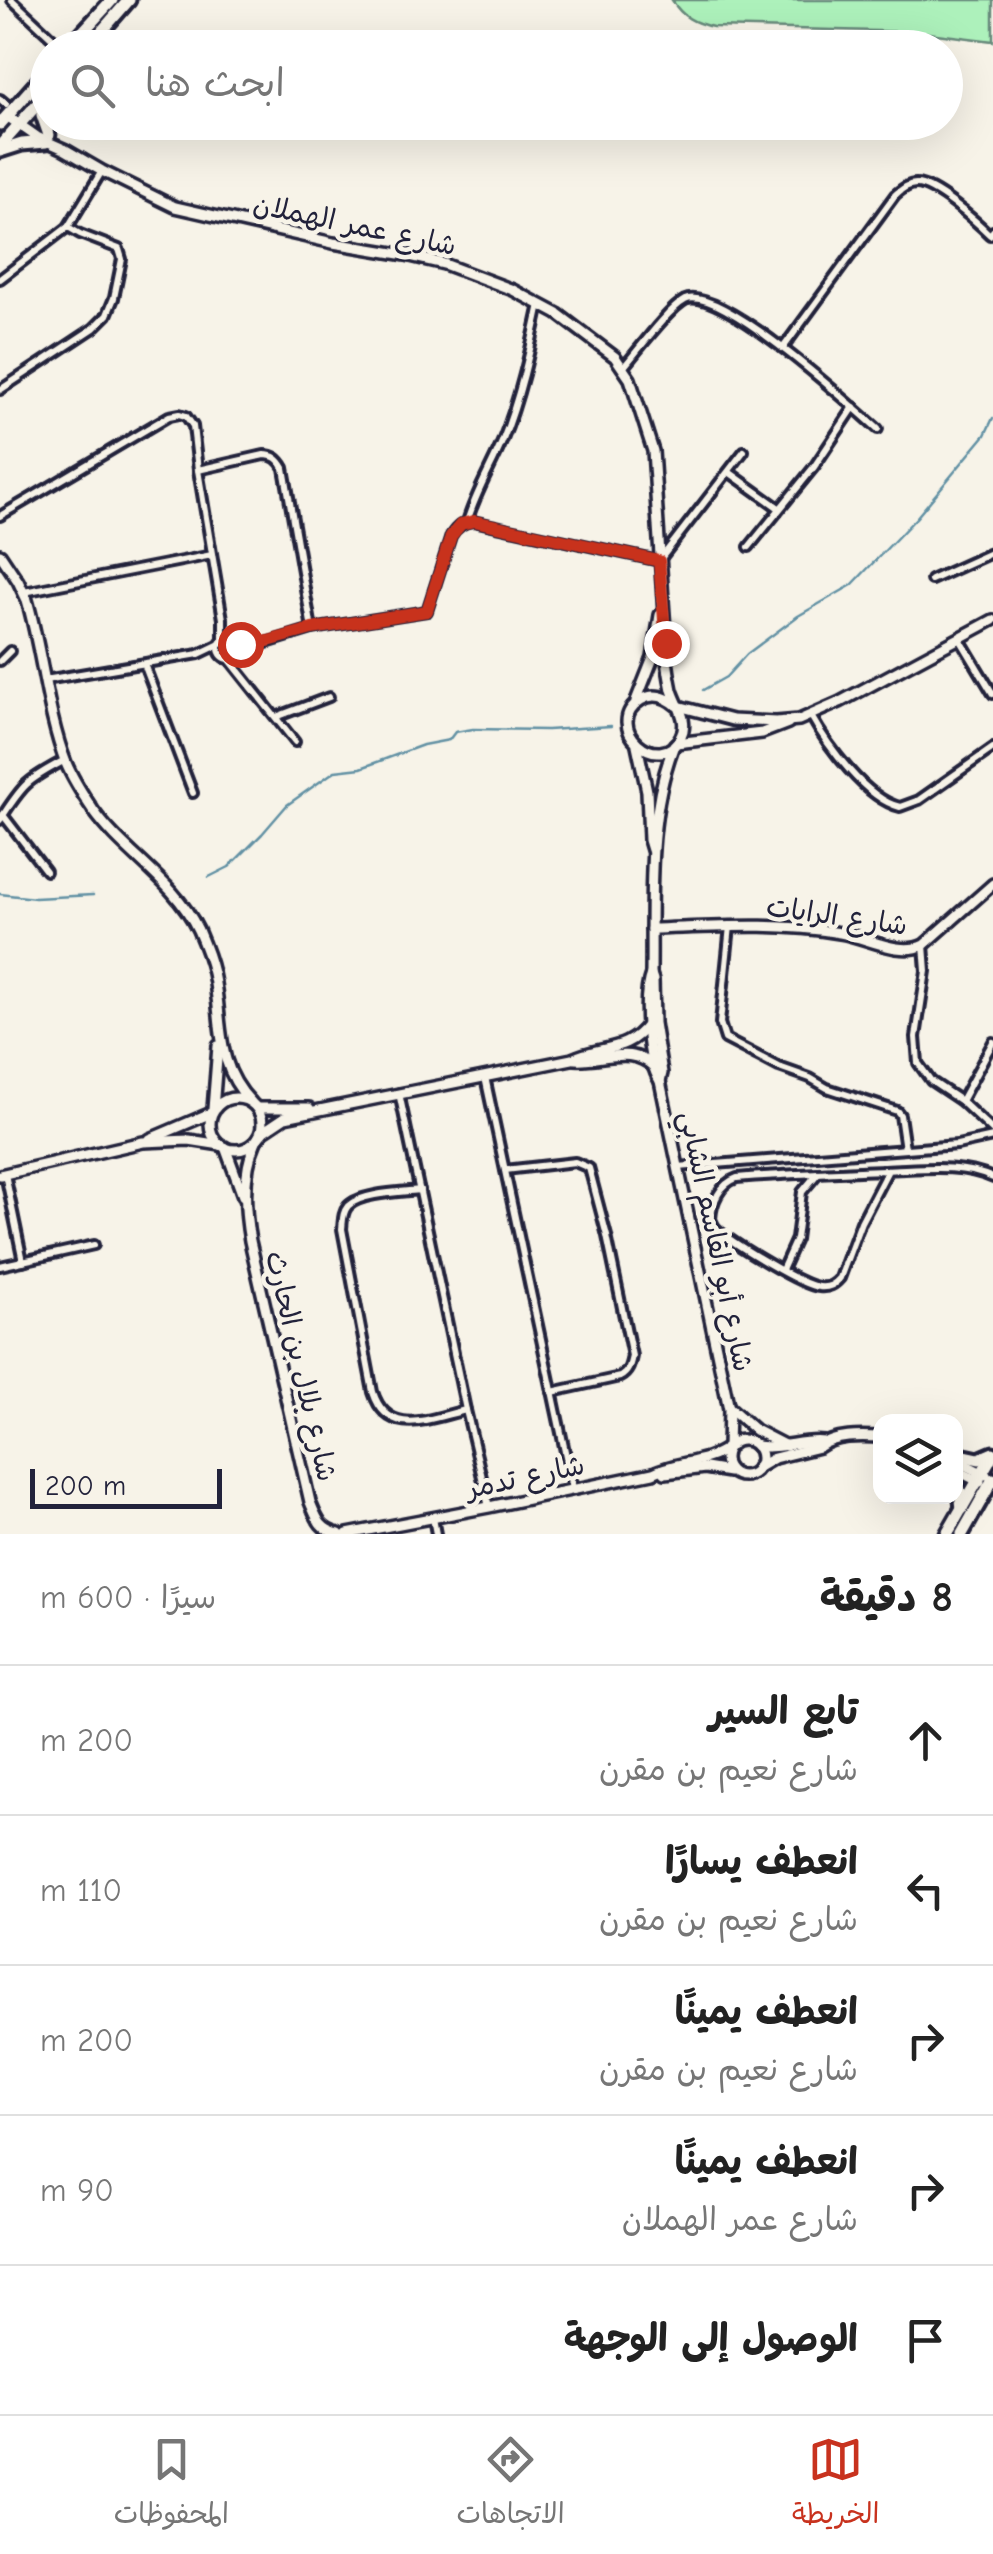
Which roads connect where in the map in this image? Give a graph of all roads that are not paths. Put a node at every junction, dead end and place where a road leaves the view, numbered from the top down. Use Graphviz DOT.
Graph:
graph roads {
  1 [pos="12,0"];
  2 [pos="112,0"];
  3 [pos="129,0"];
  4 [pos="46,30"];
  5 [pos="83,30"];
  6 [pos="103,30"];
  7 [pos="30,87"];
  8 [pos="5,111"];
  9 [pos="30,112"];
  10 [pos="21,122"];
  11 [pos="30,127"];
  12 [pos="39,140"];
  13 [pos="51,140"];
  14 [pos="0,148"];
  15 [pos="102,170"];
  16 [pos="68,226"];
  17 [pos="992,235"];
  18 [pos="0,280"];
  19 [pos="540,303"];
  20 [pos="783,348"];
  21 [pos="623,368"];
  22 [pos="2,385"];
  23 [pos="854,408"];
  24 [pos="878,429"];
  25 [pos="744,451"];
  26 [pos="198,470"];
  27 [pos="729,472"];
  28 [pos="779,508"];
  29 [pos="0,516"];
  30 [pos="467,522"];
  31 [pos="749,547"];
  32 [pos="993,552"];
  33 [pos="0,554"];
  34 [pos="212,554"];
  35 [pos="659,561"];
  36 [pos="932,580"];
  37 [pos="24,592"];
  38 [pos="662,602"];
  39 [pos="993,620"];
  40 [pos="312,629"];
  41 [pos="960,638"];
  42 [pos="228,641"];
  43 [pos="268,641"];
  44 [pos="10,651"];
  45 [pos="199,654"];
  46 [pos="239,654"];
  47 [pos="225,658"];
  48 [pos="0,661"];
  49 [pos="144,664"];
  50 [pos="245,678"];
  51 [pos="45,680"];
  52 [pos="993,694"];
  53 [pos="328,697"];
  54 [pos="677,706"];
  55 [pos="633,707"];
  56 [pos="811,716"];
  57 [pos="276,717"];
  58 [pos="790,722"];
  59 [pos="295,742"];
  60 [pos="637,744"];
  61 [pos="675,744"];
  62 [pos="993,748"];
  63 [pos="65,760"];
  64 [pos="193,793"];
  65 [pos="1,818"];
  66 [pos="652,851"];
  67 [pos="46,871"];
  68 [pos="993,884"];
  69 [pos="730,926"];
  70 [pos="651,929"];
  71 [pos="924,945"];
  72 [pos="650,974"];
  73 [pos="648,1024"];
  74 [pos="219,1033"];
  75 [pos="993,1042"];
  76 [pos="572,1059"];
  77 [pos="654,1067"];
  78 [pos="484,1075"];
  79 [pos="660,1081"];
  80 [pos="398,1092"];
  81 [pos="961,1102"];
  82 [pos="254,1105"];
  83 [pos="326,1108"];
  84 [pos="212,1112"];
  85 [pos="993,1134"];
  86 [pos="257,1140"];
  87 [pos="143,1142"];
  88 [pos="223,1146"];
  89 [pos="905,1149"];
  90 [pos="233,1167"];
  91 [pos="678,1167"];
  92 [pos="246,1170"];
  93 [pos="504,1170"];
  94 [pos="888,1170"];
  95 [pos="819,1172"];
  96 [pos="2,1174"];
  97 [pos="993,1178"];
  98 [pos="420,1190"];
  99 [pos="245,1204"];
  100 [pos="94,1245"];
  101 [pos="24,1262"];
  102 [pos="0,1266"];
  103 [pos="782,1270"];
  104 [pos="552,1392"];
  105 [pos="729,1408"];
  106 [pos="466,1410"];
  107 [pos="873,1437"];
  108 [pos="824,1442"];
  109 [pos="752,1443"];
  110 [pos="786,1446"];
  111 [pos="728,1447"];
  112 [pos="993,1454"];
  113 [pos="963,1458"];
  114 [pos="963,1462"];
  115 [pos="758,1468"];
  116 [pos="653,1472"];
  117 [pos="732,1472"];
  118 [pos="963,1472"];
  119 [pos="987,1480"];
  120 [pos="573,1490"];
  121 [pos="961,1504"];
  122 [pos="489,1507"];
  123 [pos="962,1509"];
  124 [pos="433,1518"];
  125 [pos="334,1533"];
  126 [pos="347,1534"];
  127 [pos="436,1534"];
  128 [pos="947,1534"];
  129 [pos="962,1534"];
  1 -- 4 [label="street"];
  2 -- 5 [label="main road"];
  3 -- 6 [label="main road"];
  7 -- 8 [label="main road"];
  8 -- 10 [label="street, شارع عمر الهملان"];
  9 -- 10 [label="main road"];
  10 -- 11 [label="street, شارع عمر الهملان"];
  10 -- 14 [label="main road"];
  12 -- 14 [label="main road"];
  13 -- 15 [label="street, شارع عمر الهملان"];
  15 -- 16 [label="street"];
  15 -- 19 [label="street, شارع عمر الهملان"];
  16 -- 18 [label="street"];
  16 -- 22 [label="street"];
  17 -- 20 [label="street"];
  19 -- 21 [label="street, شارع عمر الهملان"];
  19 -- 30 [label="street"];
  20 -- 21 [label="street"];
  20 -- 23 [label="street"];
  21 -- 35 [label="street, شارع عمر الهملان"];
  23 -- 24 [label="street"];
  23 -- 28 [label="street"];
  25 -- 27 [label="street"];
  26 -- 29 [label="street"];
  26 -- 34 [label="street"];
  26 -- 40 [label="street"];
  27 -- 28 [label="street"];
  27 -- 35 [label="street"];
  28 -- 31 [label="street"];
  30 -- 35 [label="street"];
  30 -- 40 [label="street"];
  32 -- 36 [label="street"];
  33 -- 37 [label="street"];
  34 -- 37 [label="street"];
  34 -- 42 [label="street"];
  35 -- 38 [label="street, شارع عمر الهملان"];
  37 -- 51 [label="street"];
  38 -- 54 [label="street, شارع عمر الهملان"];
  38 -- 55 [label="street, شارع عمر الهملان"];
  39 -- 41 [label="street"];
  40 -- 43 [label="street"];
  41 -- 52 [label="street"];
  41 -- 56 [label="street"];
  42 -- 43 [label="street"];
  42 -- 45 [label="street"];
  42 -- 46 [label="street"];
  42 -- 47 [label="street"];
  43 -- 46 [label="street"];
  44 -- 48 [label="street"];
  45 -- 47 [label="street"];
  45 -- 49 [label="street"];
  46 -- 47 [label="street"];
  46 -- 50 [label="street"];
  47 -- 50 [label="street"];
  49 -- 51 [label="street"];
  49 -- 64 [label="street"];
  50 -- 57 [label="street"];
  51 -- 63 [label="street"];
  53 -- 57 [label="street"];
  54 -- 55 [label="street"];
  54 -- 58 [label="street"];
  54 -- 61 [label="street"];
  55 -- 60 [label="street"];
  56 -- 58 [label="street"];
  56 -- 62 [label="street"];
  57 -- 59 [label="street"];
  58 -- 61 [label="street"];
  60 -- 61 [label="street"];
  60 -- 66 [label="street, شارع أبو القاسم الشابي"];
  61 -- 66 [label="street, شارع أبو القاسم الشابي"];
  63 -- 65 [label="street"];
  63 -- 74 [label="street"];
  65 -- 67 [label="street"];
  66 -- 70 [label="street, شارع أبو القاسم الشابي"];
  68 -- 71 [label="street, شارع الرايات"];
  69 -- 70 [label="street, شارع الرايات"];
  69 -- 71 [label="street, شارع الرايات"];
  69 -- 89 [label="street"];
  70 -- 72 [label="street, شارع أبو القاسم الشابي"];
  71 -- 81 [label="street"];
  72 -- 73 [label="street, شارع أبو القاسم الشابي"];
  72 -- 79 [label="street, شارع أبو القاسم الشابي"];
  73 -- 76 [label="street"];
  73 -- 77 [label="street, شارع أبو القاسم الشابي"];
  74 -- 82 [label="street"];
  74 -- 84 [label="street"];
  75 -- 81 [label="street"];
  76 -- 77 [label="street"];
  76 -- 78 [label="street"];
  77 -- 79 [label="street, شارع أبو القاسم الشابي"];
  78 -- 80 [label="street"];
  78 -- 93 [label="street"];
  79 -- 91 [label="street, شارع أبو القاسم الشابي"];
  80 -- 83 [label="street"];
  80 -- 98 [label="street"];
  81 -- 85 [label="street"];
  82 -- 83 [label="street"];
  82 -- 84 [label="street"];
  82 -- 86 [label="street"];
  83 -- 86 [label="street"];
  84 -- 87 [label="street"];
  84 -- 88 [label="street"];
  85 -- 89 [label="street"];
  86 -- 88 [label="street"];
  86 -- 92 [label="street, شارع بلال بن الحارث"];
  87 -- 88 [label="street"];
  87 -- 96 [label="street"];
  88 -- 90 [label="street, شارع بلال بن الحارث"];
  89 -- 91 [label="street"];
  90 -- 92 [label="street"];
  90 -- 99 [label="street, شارع بلال بن الحارث"];
  91 -- 105 [label="street, شارع أبو القاسم الشابي"];
  92 -- 99 [label="street, شارع بلال بن الحارث"];
  93 -- 104 [label="street"];
  93 -- 104 [label="street"];
  94 -- 95 [label="street"];
  94 -- 97 [label="street"];
  94 -- 103 [label="street"];
  95 -- 103 [label="street"];
  95 -- 103 [label="street"];
  96 -- 101 [label="street"];
  98 -- 106 [label="street"];
  98 -- 106 [label="street"];
  99 -- 125 [label="street, شارع بلال بن الحارث"];
  100 -- 101 [label="street"];
  101 -- 102 [label="street"];
  104 -- 120 [label="street"];
  105 -- 109 [label="street, شارع أبو القاسم الشابي"];
  105 -- 110 [label="street"];
  105 -- 111 [label="street, شارع أبو القاسم الشابي"];
  106 -- 122 [label="street"];
  107 -- 108 [label="street"];
  108 -- 110 [label="street"];
  108 -- 115 [label="street"];
  109 -- 110 [label="street"];
  109 -- 111 [label="street"];
  109 -- 115 [label="street"];
  111 -- 116 [label="street, شارع تدمر"];
  111 -- 117 [label="street"];
  112 -- 113 [label="main road"];
  112 -- 119 [label="main road"];
  114 -- 119 [label="street"];
  115 -- 117 [label="street"];
  116 -- 117 [label="street, شارع تدمر"];
  116 -- 120 [label="street, شارع تدمر"];
  118 -- 119 [label="street"];
  119 -- 123 [label="main road"];
  119 -- 129 [label="main road"];
  120 -- 122 [label="street, شارع تدمر"];
  121 -- 123 [label="main road"];
  122 -- 124 [label="street, شارع تدمر"];
  123 -- 128 [label="main road"];
  124 -- 126 [label="street, شارع تدمر"];
  124 -- 127 [label="street"];
}
